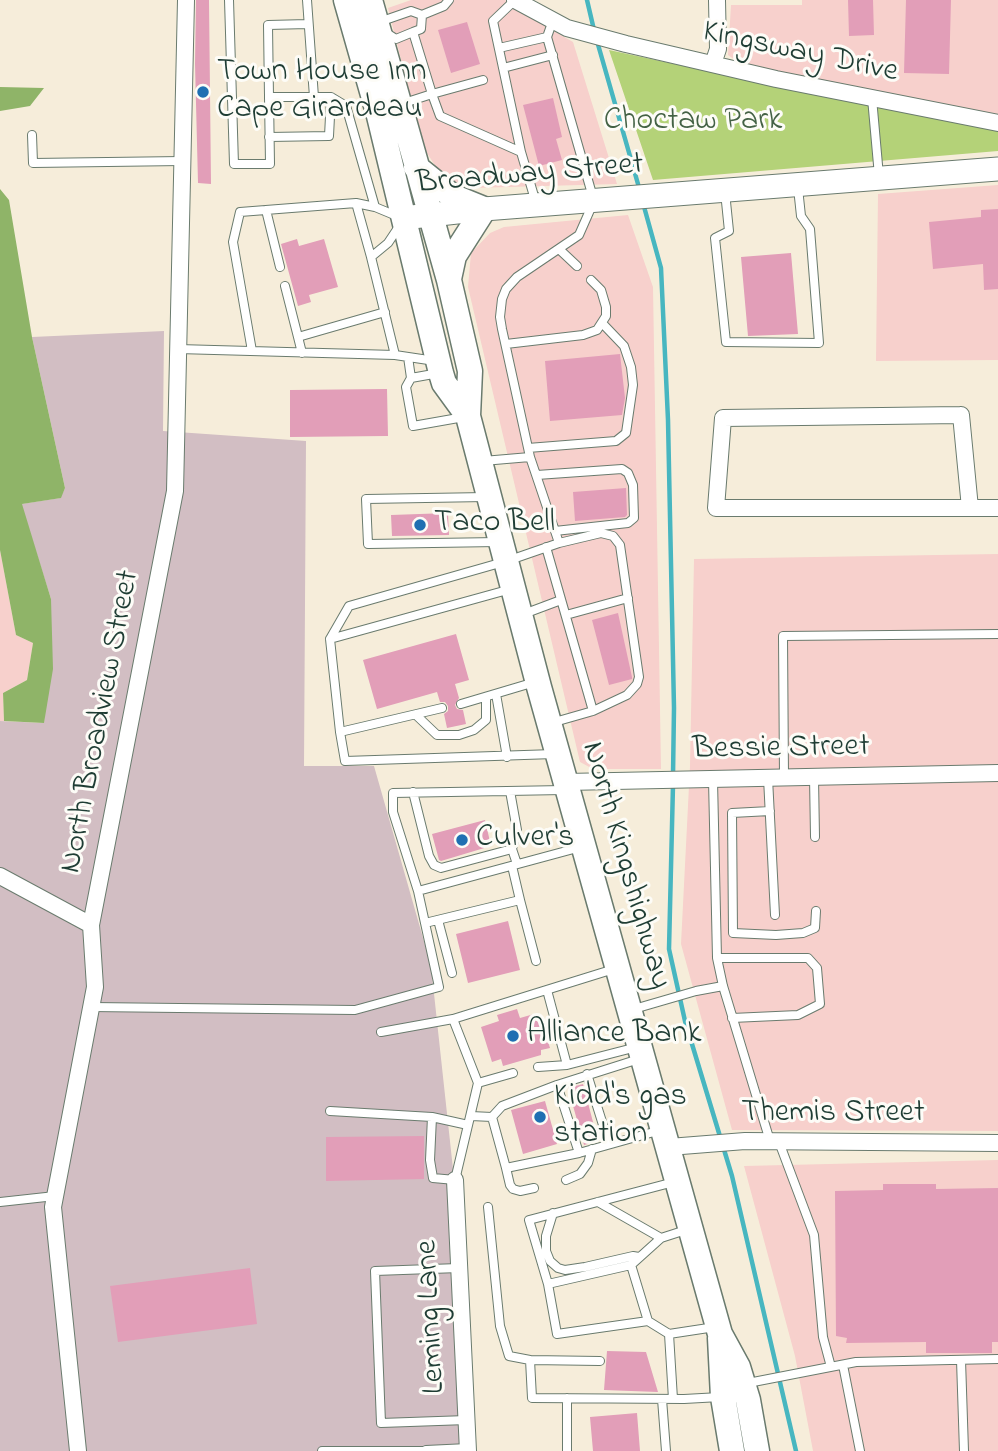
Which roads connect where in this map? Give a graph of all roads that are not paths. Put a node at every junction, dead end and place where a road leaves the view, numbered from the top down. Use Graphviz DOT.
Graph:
graph roads {
  1 [pos="186,0"];
  2 [pos="229,0"];
  3 [pos="307,0"];
  4 [pos="346,0"];
  5 [pos="370,0"];
  6 [pos="449,0"];
  7 [pos="515,0"];
  8 [pos="718,0"];
  9 [pos="422,15"];
  10 [pos="309,24"];
  11 [pos="560,24"];
  12 [pos="381,32"];
  13 [pos="413,33"];
  14 [pos="547,37"];
  15 [pos="499,48"];
  16 [pos="554,55"];
  17 [pos="713,64"];
  18 [pos="503,68"];
  19 [pos="483,80"];
  20 [pos="432,94"];
  21 [pos="269,97"];
  22 [pos="314,97"];
  23 [pos="331,97"];
  24 [pos="872,99"];
  25 [pos="398,104"];
  26 [pos="998,123"];
  27 [pos="32,135"];
  28 [pos="269,137"];
  29 [pos="521,152"];
  30 [pos="182,161"];
  31 [pos="416,167"];
  32 [pos="998,170"];
  33 [pos="879,179"];
  34 [pos="798,185"];
  35 [pos="725,191"];
  36 [pos="602,201"];
  37 [pos="356,203"];
  38 [pos="537,205"];
  39 [pos="375,207"];
  40 [pos="484,209"];
  41 [pos="266,210"];
  42 [pos="430,214"];
  43 [pos="404,219"];
  44 [pos="560,250"];
  45 [pos="371,257"];
  46 [pos="280,267"];
  47 [pos="577,267"];
  48 [pos="449,280"];
  49 [pos="591,280"];
  50 [pos="285,286"];
  51 [pos="385,312"];
  52 [pos="602,323"];
  53 [pos="298,337"];
  54 [pos="506,344"];
  55 [pos="178,349"];
  56 [pos="252,351"];
  57 [pos="302,353"];
  58 [pos="395,355"];
  59 [pos="408,357"];
  60 [pos="439,367"];
  61 [pos="411,377"];
  62 [pos="468,416"];
  63 [pos="529,452"];
  64 [pos="480,461"];
  65 [pos="537,475"];
  66 [pos="489,497"];
  67 [pos="970,508"];
  68 [pos="998,508"];
  69 [pos="555,531"];
  70 [pos="558,543"];
  71 [pos="546,547"];
  72 [pos="504,552"];
  73 [pos="514,589"];
  74 [pos="628,598"];
  75 [pos="561,600"];
  76 [pos="521,615"];
  77 [pos="566,615"];
  78 [pos="998,634"];
  79 [pos="330,639"];
  80 [pos="538,681"];
  81 [pos="496,694"];
  82 [pos="486,698"];
  83 [pos="461,704"];
  84 [pos="442,708"];
  85 [pos="593,711"];
  86 [pos="416,715"];
  87 [pos="550,723"];
  88 [pos="340,732"];
  89 [pos="558,754"];
  90 [pos="507,757"];
  91 [pos="998,773"];
  92 [pos="814,777"];
  93 [pos="776,778"];
  94 [pos="709,780"];
  95 [pos="567,786"];
  96 [pos="510,791"];
  97 [pos="413,792"];
  98 [pos="770,811"];
  99 [pos="814,837"];
  100 [pos="584,847"];
  101 [pos="512,849"];
  102 [pos="514,865"];
  103 [pos="0,876"];
  104 [pos="418,891"];
  105 [pos="520,900"];
  106 [pos="816,911"];
  107 [pos="775,915"];
  108 [pos="438,920"];
  109 [pos="425,923"];
  110 [pos="91,925"];
  111 [pos="718,958"];
  112 [pos="536,961"];
  113 [pos="618,968"];
  114 [pos="452,974"];
  115 [pos="723,986"];
  116 [pos="547,990"];
  117 [pos="91,1007"];
  118 [pos="630,1011"];
  119 [pos="453,1018"];
  120 [pos="732,1018"];
  121 [pos="381,1032"];
  122 [pos="642,1052"];
  123 [pos="567,1065"];
  124 [pos="538,1067"];
  125 [pos="513,1073"];
  126 [pos="587,1074"];
  127 [pos="478,1083"];
  128 [pos="557,1085"];
  129 [pos="571,1098"];
  130 [pos="562,1101"];
  131 [pos="330,1111"];
  132 [pos="432,1117"];
  133 [pos="492,1117"];
  134 [pos="469,1120"];
  135 [pos="666,1138"];
  136 [pos="775,1142"];
  137 [pos="998,1143"];
  138 [pos="609,1144"];
  139 [pos="592,1149"];
  140 [pos="579,1153"];
  141 [pos="506,1168"];
  142 [pos="455,1180"];
  143 [pos="566,1180"];
  144 [pos="678,1181"];
  145 [pos="534,1188"];
  146 [pos="55,1196"];
  147 [pos="0,1202"];
  148 [pos="598,1202"];
  149 [pos="488,1208"];
  150 [pos="554,1213"];
  151 [pos="691,1228"];
  152 [pos="662,1238"];
  153 [pos="639,1257"];
  154 [pos="631,1265"];
  155 [pos="459,1268"];
  156 [pos="548,1284"];
  157 [pos="648,1321"];
  158 [pos="719,1330"];
  159 [pos="669,1334"];
  160 [pos="998,1359"];
  161 [pos="530,1360"];
  162 [pos="961,1360"];
  163 [pos="600,1362"];
  164 [pos="844,1364"];
  165 [pos="831,1367"];
  166 [pos="743,1387"];
  167 [pos="566,1398"];
  168 [pos="662,1399"];
  169 [pos="673,1399"];
  170 [pos="467,1420"];
  171 [pos="426,1450"];
  172 [pos="468,1450"];
  173 [pos="78,1451"];
  174 [pos="322,1451"];
  175 [pos="567,1451"];
  176 [pos="666,1451"];
  177 [pos="732,1451"];
  178 [pos="757,1451"];
  179 [pos="860,1451"];
  180 [pos="964,1451"];
  1 -- 30 [label="street, North Broadview Street"];
  2 -- 28 [label="lane"];
  3 -- 10 [label="lane"];
  4 -- 43 [label="main road, North Kingshighway"];
  5 -- 12 [label="main road, North Kingshighway"];
  6 -- 9 [label="lane"];
  7 -- 11 [label="street, Kingsway Drive"];
  7 -- 15 [label="lane"];
  8 -- 17 [label="street"];
  9 -- 12 [label="lane"];
  9 -- 13 [label="lane"];
  10 -- 21 [label="lane"];
  10 -- 22 [label="lane"];
  11 -- 14 [label="lane"];
  11 -- 17 [label="street, Kingsway Drive"];
  12 -- 13 [label="lane"];
  12 -- 25 [label="main road, North Kingshighway"];
  13 -- 20 [label="lane"];
  14 -- 15 [label="lane"];
  14 -- 16 [label="lane"];
  15 -- 18 [label="lane"];
  16 -- 18 [label="lane"];
  16 -- 36 [label="lane"];
  17 -- 24 [label="street, Kingsway Drive"];
  18 -- 29 [label="lane"];
  19 -- 20 [label="lane"];
  20 -- 25 [label="lane"];
  20 -- 29 [label="lane"];
  21 -- 22 [label="lane"];
  21 -- 28 [label="lane"];
  22 -- 23 [label="lane"];
  23 -- 28 [label="lane"];
  23 -- 39 [label="lane"];
  24 -- 26 [label="street, Kingsway Drive"];
  24 -- 33 [label="lane"];
  25 -- 31 [label="main road, North Kingshighway"];
  27 -- 30 [label="lane"];
  29 -- 38 [label="lane"];
  30 -- 55 [label="street, North Broadview Street"];
  31 -- 40 [label="main road"];
  31 -- 42 [label="main road, North Kingshighway"];
  32 -- 33 [label="main road, Broadway Street"];
  33 -- 34 [label="main road, Broadway Street"];
  34 -- 35 [label="main road, Broadway Street"];
  34 -- 35 [label="lane"];
  35 -- 36 [label="main road, Broadway Street"];
  36 -- 38 [label="main road, Broadway Street"];
  36 -- 44 [label="lane"];
  37 -- 39 [label="lane"];
  37 -- 41 [label="lane"];
  37 -- 45 [label="lane"];
  38 -- 40 [label="main road, Broadway Street"];
  39 -- 43 [label="lane"];
  40 -- 42 [label="main road, Broadway Street"];
  40 -- 48 [label="main road"];
  41 -- 46 [label="lane"];
  41 -- 56 [label="lane"];
  42 -- 43 [label="main road, Broadway Street"];
  42 -- 48 [label="main road, North Kingshighway"];
  43 -- 45 [label="lane"];
  43 -- 60 [label="main road, North Kingshighway"];
  44 -- 47 [label="lane"];
  44 -- 54 [label="lane"];
  45 -- 51 [label="lane"];
  48 -- 62 [label="main road, North Kingshighway"];
  49 -- 52 [label="lane"];
  50 -- 53 [label="lane"];
  51 -- 53 [label="lane"];
  51 -- 58 [label="lane"];
  52 -- 54 [label="lane"];
  52 -- 63 [label="lane"];
  53 -- 57 [label="lane"];
  54 -- 63 [label="lane"];
  55 -- 56 [label="lane"];
  55 -- 110 [label="street, North Broadview Street"];
  56 -- 57 [label="lane"];
  57 -- 58 [label="lane"];
  58 -- 59 [label="lane"];
  59 -- 60 [label="lane"];
  59 -- 61 [label="lane"];
  60 -- 61 [label="lane"];
  60 -- 62 [label="main road, North Kingshighway"];
  61 -- 62 [label="lane"];
  62 -- 64 [label="main road, North Kingshighway"];
  63 -- 64 [label="lane"];
  63 -- 65 [label="lane"];
  64 -- 66 [label="main road, North Kingshighway"];
  65 -- 69 [label="lane"];
  65 -- 69 [label="lane"];
  66 -- 72 [label="main road, North Kingshighway"];
  66 -- 72 [label="lane"];
  67 -- 67 [label="street"];
  67 -- 68 [label="street"];
  69 -- 70 [label="lane"];
  70 -- 71 [label="lane"];
  70 -- 74 [label="lane"];
  71 -- 72 [label="lane"];
  71 -- 75 [label="lane"];
  72 -- 73 [label="main road, North Kingshighway"];
  72 -- 79 [label="lane"];
  73 -- 76 [label="main road, North Kingshighway"];
  73 -- 79 [label="lane"];
  74 -- 77 [label="lane"];
  74 -- 85 [label="lane"];
  75 -- 76 [label="lane"];
  75 -- 77 [label="lane"];
  76 -- 80 [label="main road, North Kingshighway"];
  77 -- 85 [label="lane"];
  78 -- 93 [label="lane"];
  79 -- 88 [label="lane"];
  80 -- 81 [label="lane"];
  80 -- 87 [label="main road, North Kingshighway"];
  81 -- 82 [label="lane"];
  81 -- 90 [label="lane"];
  82 -- 83 [label="lane"];
  82 -- 86 [label="lane"];
  84 -- 86 [label="lane"];
  85 -- 87 [label="lane"];
  86 -- 88 [label="lane"];
  87 -- 89 [label="main road, North Kingshighway"];
  88 -- 90 [label="lane"];
  89 -- 90 [label="lane"];
  89 -- 95 [label="main road, North Kingshighway"];
  91 -- 92 [label="street, Bessie Street"];
  92 -- 93 [label="street, Bessie Street"];
  92 -- 99 [label="lane"];
  93 -- 94 [label="street, Bessie Street"];
  93 -- 98 [label="lane"];
  94 -- 95 [label="street, Bessie Street"];
  94 -- 111 [label="lane"];
  95 -- 96 [label="lane"];
  95 -- 100 [label="main road, North Kingshighway"];
  96 -- 97 [label="lane"];
  96 -- 101 [label="lane"];
  97 -- 101 [label="lane"];
  97 -- 104 [label="lane"];
  98 -- 106 [label="lane"];
  98 -- 107 [label="lane"];
  100 -- 102 [label="lane"];
  100 -- 113 [label="main road, North Kingshighway"];
  101 -- 102 [label="lane"];
  102 -- 104 [label="lane"];
  102 -- 105 [label="lane"];
  103 -- 110 [label="street"];
  104 -- 109 [label="lane"];
  105 -- 108 [label="lane"];
  105 -- 112 [label="lane"];
  108 -- 109 [label="lane"];
  108 -- 114 [label="lane"];
  109 -- 117 [label="lane"];
  110 -- 117 [label="street, North Broadview Street"];
  111 -- 115 [label="lane"];
  111 -- 120 [label="lane"];
  113 -- 116 [label="lane"];
  113 -- 118 [label="main road, North Kingshighway"];
  115 -- 118 [label="lane"];
  115 -- 120 [label="lane"];
  116 -- 119 [label="lane"];
  116 -- 123 [label="lane"];
  117 -- 146 [label="street, North Broadview Street"];
  118 -- 122 [label="main road, North Kingshighway"];
  119 -- 121 [label="lane"];
  119 -- 127 [label="lane"];
  120 -- 136 [label="lane"];
  122 -- 123 [label="lane"];
  122 -- 126 [label="lane"];
  122 -- 135 [label="main road, North Kingshighway"];
  123 -- 124 [label="lane"];
  125 -- 127 [label="lane"];
  126 -- 128 [label="lane"];
  126 -- 138 [label="lane"];
  127 -- 134 [label="lane"];
  128 -- 130 [label="lane"];
  128 -- 133 [label="lane"];
  129 -- 130 [label="lane"];
  130 -- 140 [label="lane"];
  131 -- 132 [label="lane"];
  132 -- 134 [label="lane"];
  132 -- 142 [label="lane"];
  133 -- 134 [label="lane"];
  133 -- 141 [label="lane"];
  134 -- 142 [label="lane"];
  135 -- 136 [label="street, Themis Street"];
  135 -- 138 [label="lane"];
  135 -- 144 [label="main road, North Kingshighway"];
  136 -- 137 [label="street, Themis Street"];
  136 -- 165 [label="lane"];
  138 -- 139 [label="lane"];
  139 -- 140 [label="lane"];
  139 -- 143 [label="lane"];
  140 -- 141 [label="lane"];
  141 -- 145 [label="lane"];
  142 -- 155 [label="street, Leming Lane"];
  144 -- 148 [label="lane"];
  144 -- 151 [label="main road, North Kingshighway"];
  146 -- 147 [label="lane"];
  146 -- 173 [label="street, North Broadview Street"];
  148 -- 150 [label="lane"];
  148 -- 152 [label="lane"];
  149 -- 161 [label="lane"];
  150 -- 153 [label="lane"];
  150 -- 156 [label="lane"];
  151 -- 152 [label="lane"];
  151 -- 158 [label="main road, North Kingshighway"];
  152 -- 153 [label="lane"];
  153 -- 154 [label="lane"];
  154 -- 156 [label="lane"];
  154 -- 157 [label="lane"];
  155 -- 170 [label="street, Leming Lane"];
  155 -- 170 [label="lane"];
  156 -- 157 [label="lane"];
  157 -- 159 [label="lane"];
  158 -- 159 [label="lane"];
  158 -- 166 [label="main road, North Kingshighway"];
  159 -- 169 [label="lane"];
  160 -- 162 [label="lane"];
  161 -- 163 [label="lane"];
  161 -- 167 [label="lane"];
  162 -- 164 [label="lane"];
  162 -- 180 [label="lane"];
  164 -- 165 [label="lane"];
  164 -- 179 [label="lane"];
  165 -- 166 [label="lane"];
  166 -- 169 [label="lane"];
  166 -- 177 [label="main road, North Kingshighway"];
  166 -- 178 [label="main road, North Kingshighway"];
  167 -- 168 [label="lane"];
  167 -- 175 [label="lane"];
  168 -- 169 [label="lane"];
  168 -- 176 [label="lane"];
  170 -- 172 [label="street, Leming Lane"];
  171 -- 172 [label="lane"];
  171 -- 174 [label="lane"];
}
